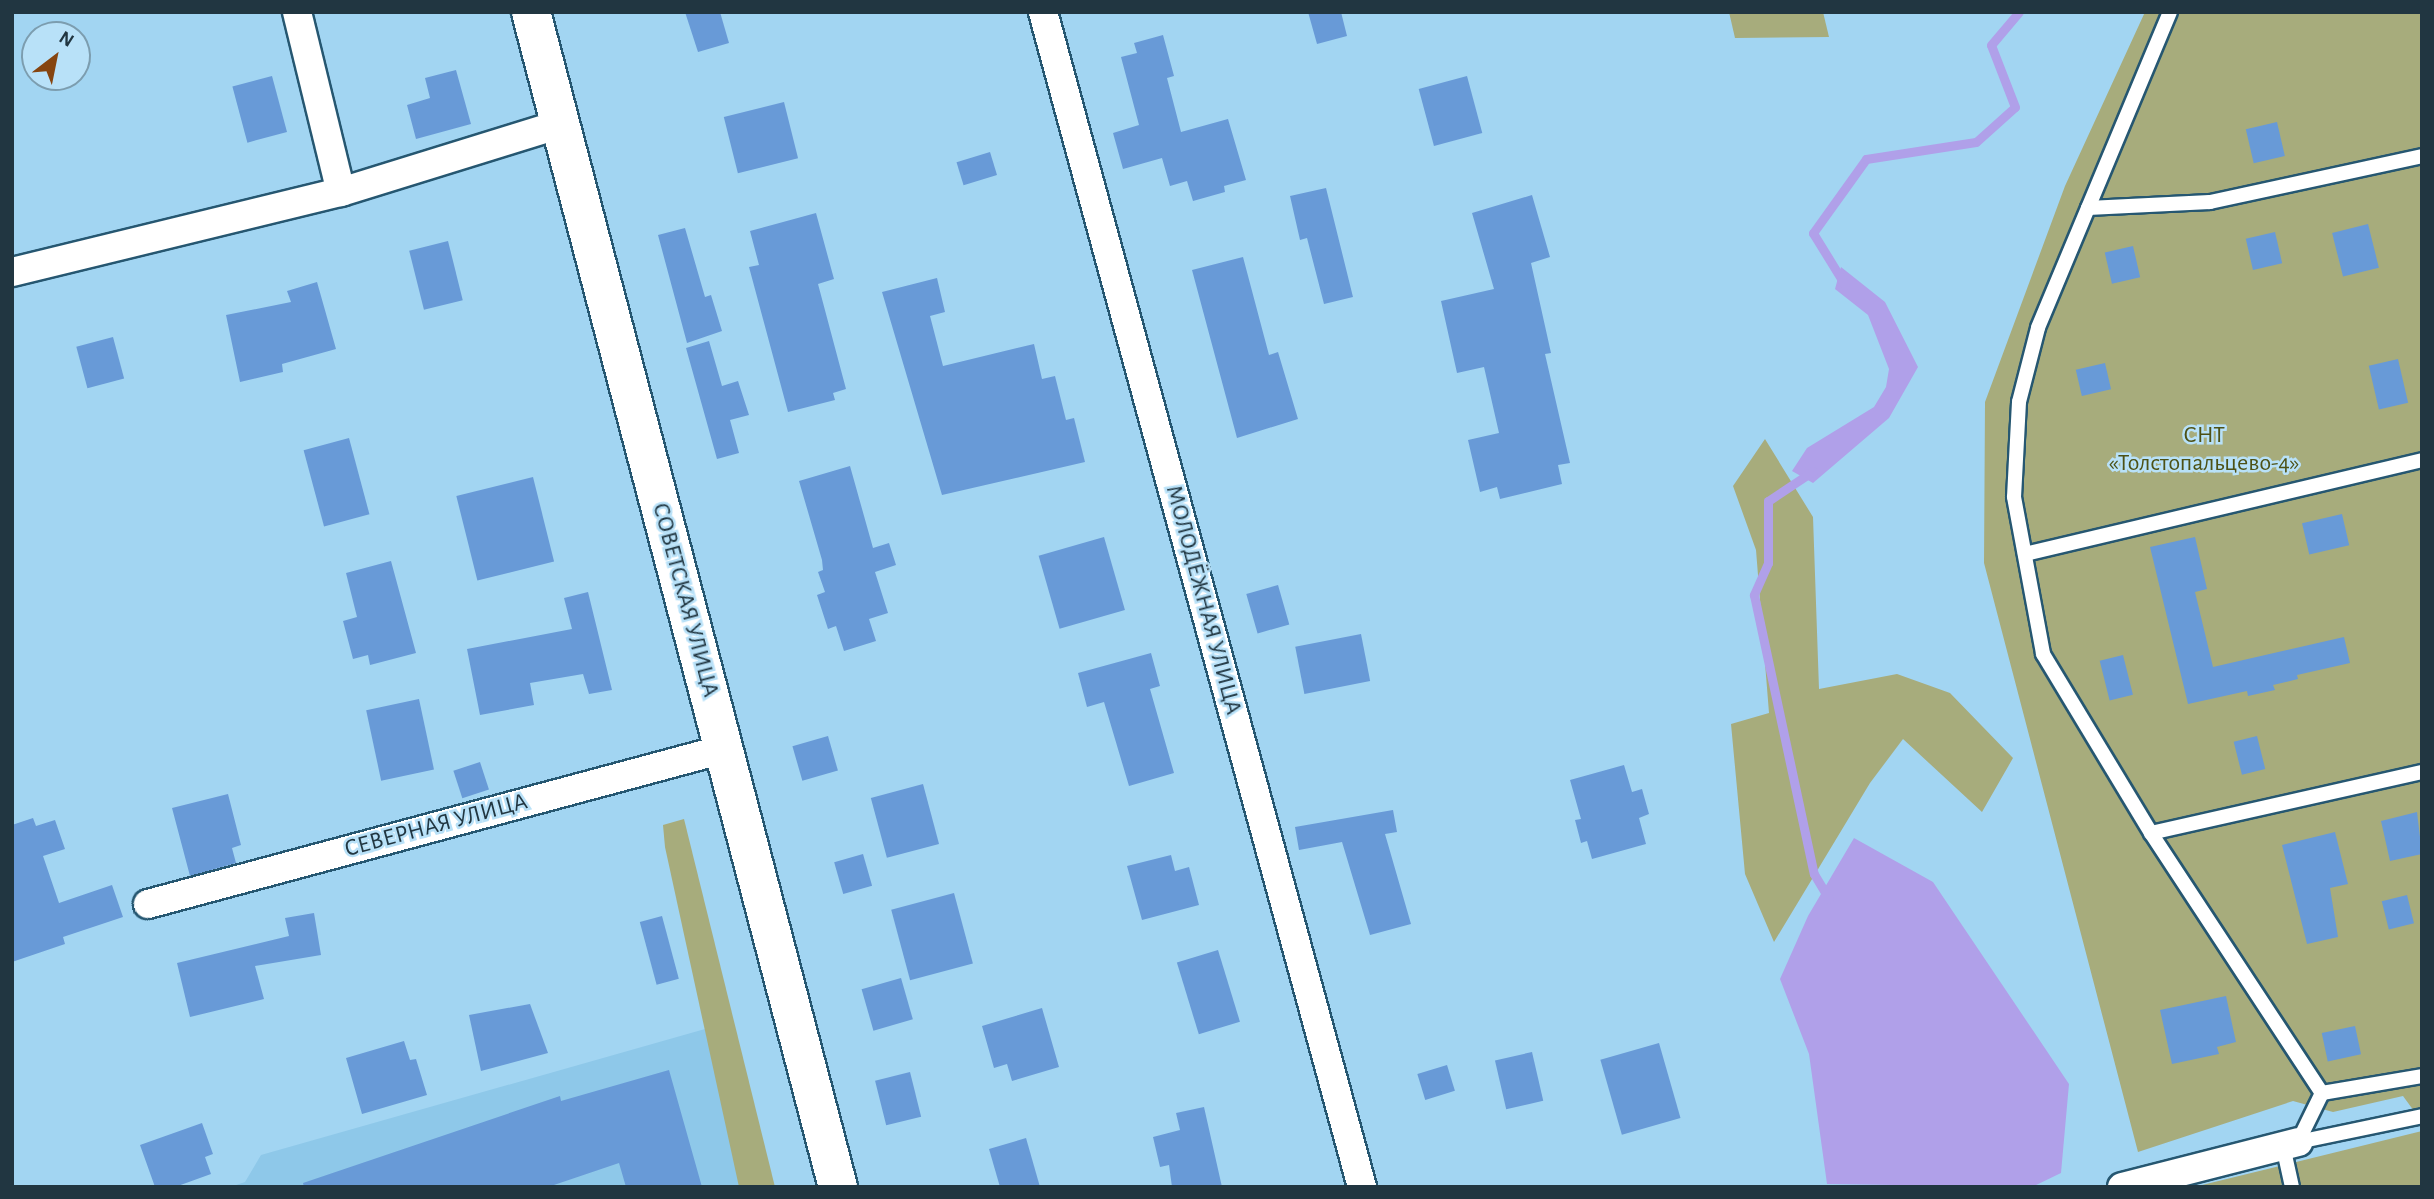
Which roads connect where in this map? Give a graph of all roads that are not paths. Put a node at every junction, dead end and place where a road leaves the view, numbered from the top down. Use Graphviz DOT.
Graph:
graph roads {
  1 [pos="297,12"];
  2 [pos="531,12"];
  3 [pos="1043,12"];
  4 [pos="2171,12"];
  5 [pos="560,124"];
  6 [pos="2422,156"];
  7 [pos="341,192"];
  8 [pos="2088,208"];
  9 [pos="12,272"];
  10 [pos="2422,460"];
  11 [pos="2025,554"];
  12 [pos="724,749"];
  13 [pos="2422,772"];
  14 [pos="2151,833"];
  15 [pos="148,905"];
  16 [pos="2422,1076"];
  17 [pos="2322,1093"];
  18 [pos="2422,1116"];
  19 [pos="2290,1144"];
  20 [pos="838,1187"];
  21 [pos="1363,1187"];
  22 [pos="2122,1187"];
  23 [pos="2292,1187"];
  1 -- 7 [label="street"];
  2 -- 5 [label="street, СОВЕТСКАЯ УЛИЦА"];
  3 -- 21 [label="street, МОЛОДЁЖНАЯ УЛИЦА"];
  4 -- 8 [label="lane"];
  5 -- 7 [label="street"];
  5 -- 12 [label="street, СОВЕТСКАЯ УЛИЦА"];
  6 -- 8 [label="lane"];
  7 -- 9 [label="street"];
  8 -- 11 [label="lane"];
  10 -- 11 [label="lane"];
  11 -- 14 [label="lane"];
  12 -- 15 [label="street, СЕВЕРНАЯ УЛИЦА"];
  12 -- 20 [label="street, СОВЕТСКАЯ УЛИЦА"];
  13 -- 14 [label="lane"];
  14 -- 17 [label="lane"];
  16 -- 17 [label="lane"];
  17 -- 19 [label="lane"];
  18 -- 19 [label="lane"];
  19 -- 22 [label="street"];
  19 -- 23 [label="lane"];
}
